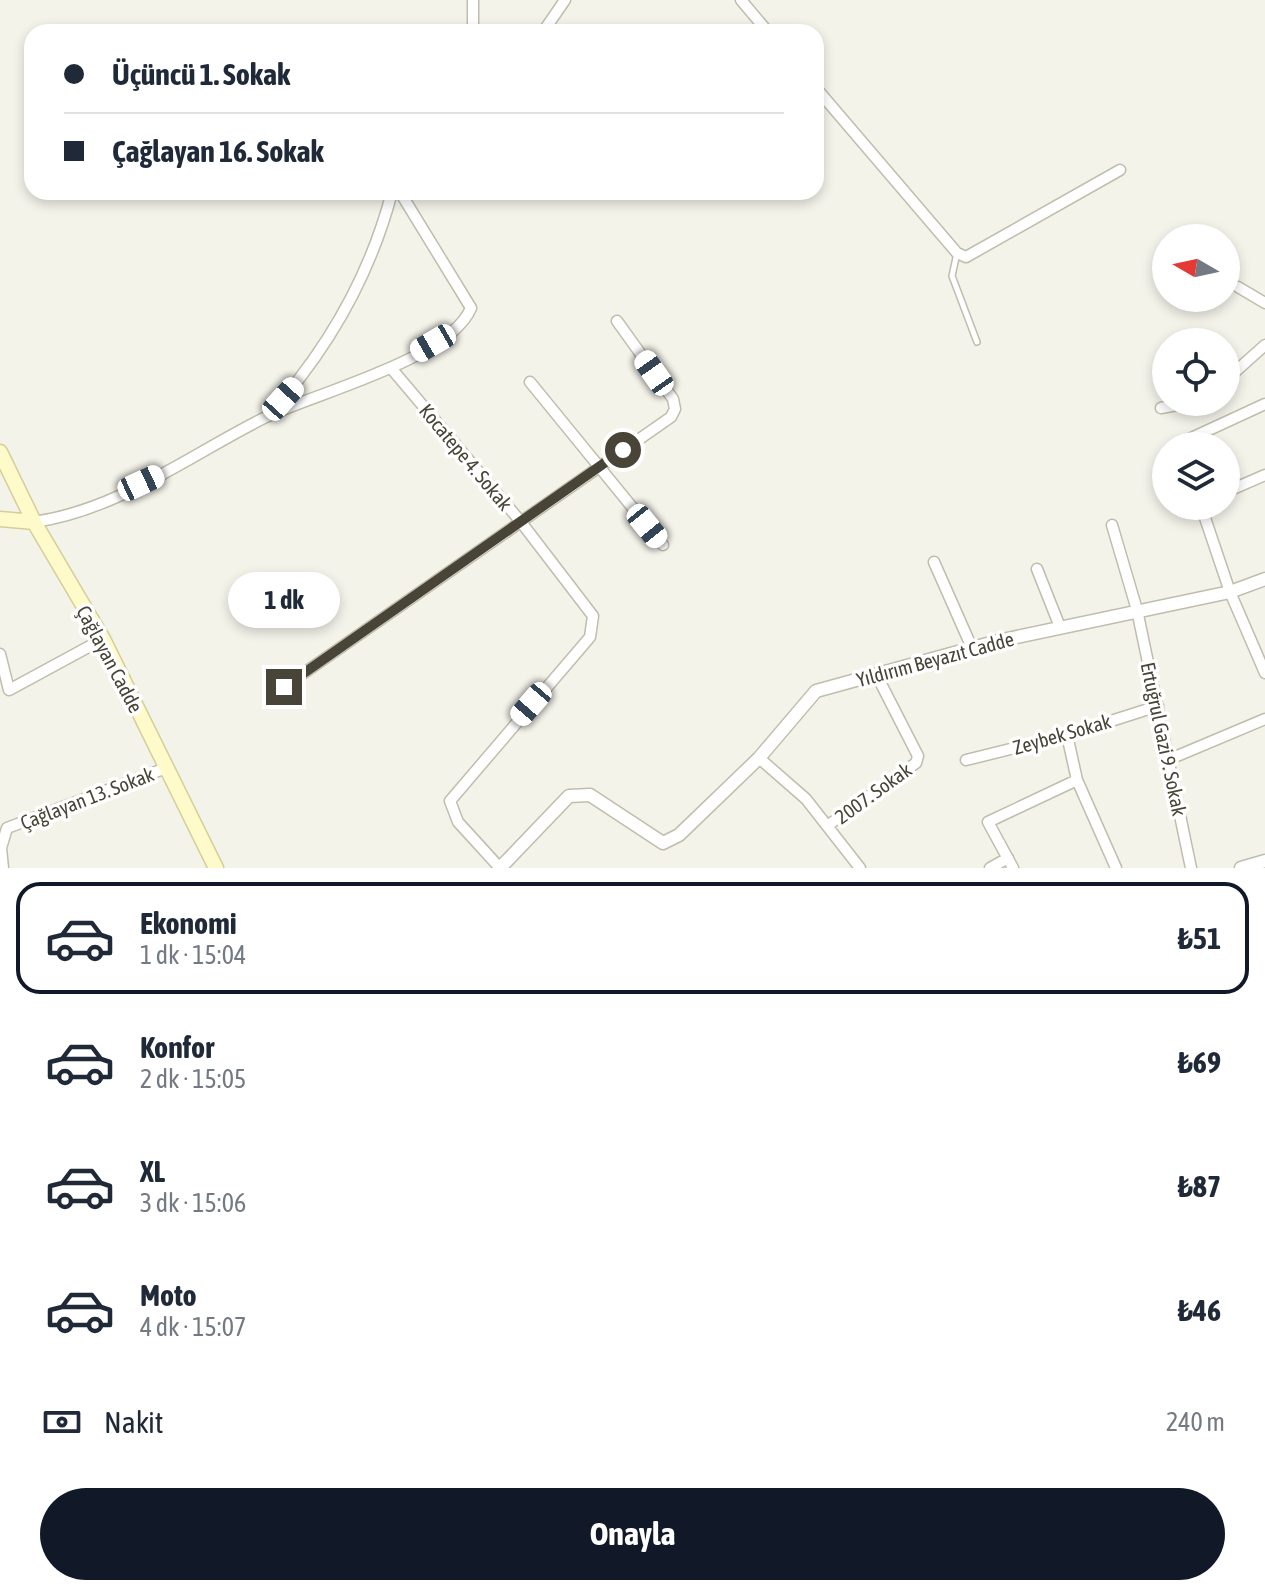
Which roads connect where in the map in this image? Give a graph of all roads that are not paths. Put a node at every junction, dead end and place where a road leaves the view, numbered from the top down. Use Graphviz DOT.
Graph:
graph roads {
  1 [pos="473,0"];
  2 [pos="565,0"];
  3 [pos="741,0"];
  4 [pos="473,24"];
  5 [pos="548,24"];
  6 [pos="761,24"];
  7 [pos="824,97"];
  8 [pos="1120,170"];
  9 [pos="389,200"];
  10 [pos="405,200"];
  11 [pos="957,253"];
  12 [pos="1240,288"];
  13 [pos="1265,303"];
  14 [pos="617,321"];
  15 [pos="977,342"];
  16 [pos="1265,345"];
  17 [pos="1240,367"];
  18 [pos="391,368"];
  19 [pos="530,382"];
  20 [pos="1265,404"];
  21 [pos="266,417"];
  22 [pos="1204,432"];
  23 [pos="0,452"];
  24 [pos="599,467"];
  25 [pos="1265,475"];
  26 [pos="1240,486"];
  27 [pos="0,519"];
  28 [pos="1206,520"];
  29 [pos="34,522"];
  30 [pos="521,522"];
  31 [pos="1112,525"];
  32 [pos="663,545"];
  33 [pos="934,562"];
  34 [pos="1037,569"];
  35 [pos="1265,579"];
  36 [pos="1230,592"];
  37 [pos="1137,610"];
  38 [pos="1060,627"];
  39 [pos="103,639"];
  40 [pos="972,648"];
  41 [pos="0,654"];
  42 [pos="1265,673"];
  43 [pos="876,674"];
  44 [pos="284,687"];
  45 [pos="1158,706"];
  46 [pos="1265,719"];
  47 [pos="1067,735"];
  48 [pos="759,758"];
  49 [pos="1170,759"];
  50 [pos="966,760"];
  51 [pos="166,768"];
  52 [pos="1077,780"];
  53 [pos="827,826"];
  54 [pos="1265,861"];
  55 [pos="1010,863"];
  56 [pos="3,868"];
  57 [pos="216,868"];
  58 [pos="500,868"];
  59 [pos="860,868"];
  60 [pos="990,868"];
  61 [pos="1116,868"];
  62 [pos="1191,868"];
  63 [pos="1241,868"];
  1 -- 4 [label="street"];
  2 -- 5 [label="street"];
  3 -- 6 [label="street"];
  7 -- 11 [label="street"];
  8 -- 11 [label="street"];
  9 -- 21 [label="street"];
  10 -- 18 [label="street"];
  11 -- 15 [label="lane"];
  12 -- 13 [label="street"];
  14 -- 24 [label="street"];
  16 -- 17 [label="street"];
  18 -- 21 [label="street"];
  18 -- 30 [label="street, Kocatepe 4. Sokak"];
  19 -- 24 [label="street"];
  20 -- 22 [label="street"];
  21 -- 29 [label="street"];
  23 -- 29 [label="main road, Çağlayan Cadde"];
  24 -- 30 [label="street"];
  24 -- 32 [label="street"];
  25 -- 26 [label="street"];
  27 -- 29 [label="main road"];
  28 -- 36 [label="street"];
  29 -- 39 [label="main road, Çağlayan Cadde"];
  30 -- 44 [label="street"];
  30 -- 58 [label="street, Kocatepe 4. Sokak"];
  31 -- 37 [label="street, Ertuğrul Gazi 9. Sokak"];
  33 -- 40 [label="street"];
  34 -- 38 [label="street"];
  35 -- 36 [label="street, Yıldırım Beyazıt Cadde"];
  36 -- 37 [label="street, Yıldırım Beyazıt Cadde"];
  36 -- 42 [label="street"];
  37 -- 38 [label="street, Yıldırım Beyazıt Cadde"];
  37 -- 45 [label="street, Ertuğrul Gazi 9. Sokak"];
  38 -- 40 [label="street, Yıldırım Beyazıt Cadde"];
  39 -- 41 [label="street"];
  39 -- 51 [label="main road, Çağlayan Cadde"];
  40 -- 43 [label="street, Yıldırım Beyazıt Cadde"];
  43 -- 48 [label="street, Yıldırım Beyazıt Cadde"];
  43 -- 53 [label="street, 2007. Sokak"];
  45 -- 47 [label="street, Zeybek Sokak"];
  45 -- 49 [label="street, Ertuğrul Gazi 9. Sokak"];
  46 -- 49 [label="street"];
  47 -- 50 [label="street, Zeybek Sokak"];
  47 -- 52 [label="street"];
  48 -- 53 [label="street"];
  48 -- 58 [label="street, Yıldırım Beyazıt Cadde"];
  49 -- 62 [label="street, Ertuğrul Gazi 9. Sokak"];
  51 -- 56 [label="street, Çağlayan 13. Sokak"];
  51 -- 57 [label="main road, Çağlayan Cadde"];
  52 -- 55 [label="street"];
  52 -- 61 [label="street"];
  53 -- 59 [label="street"];
  54 -- 63 [label="street"];
  55 -- 60 [label="street"];
}
